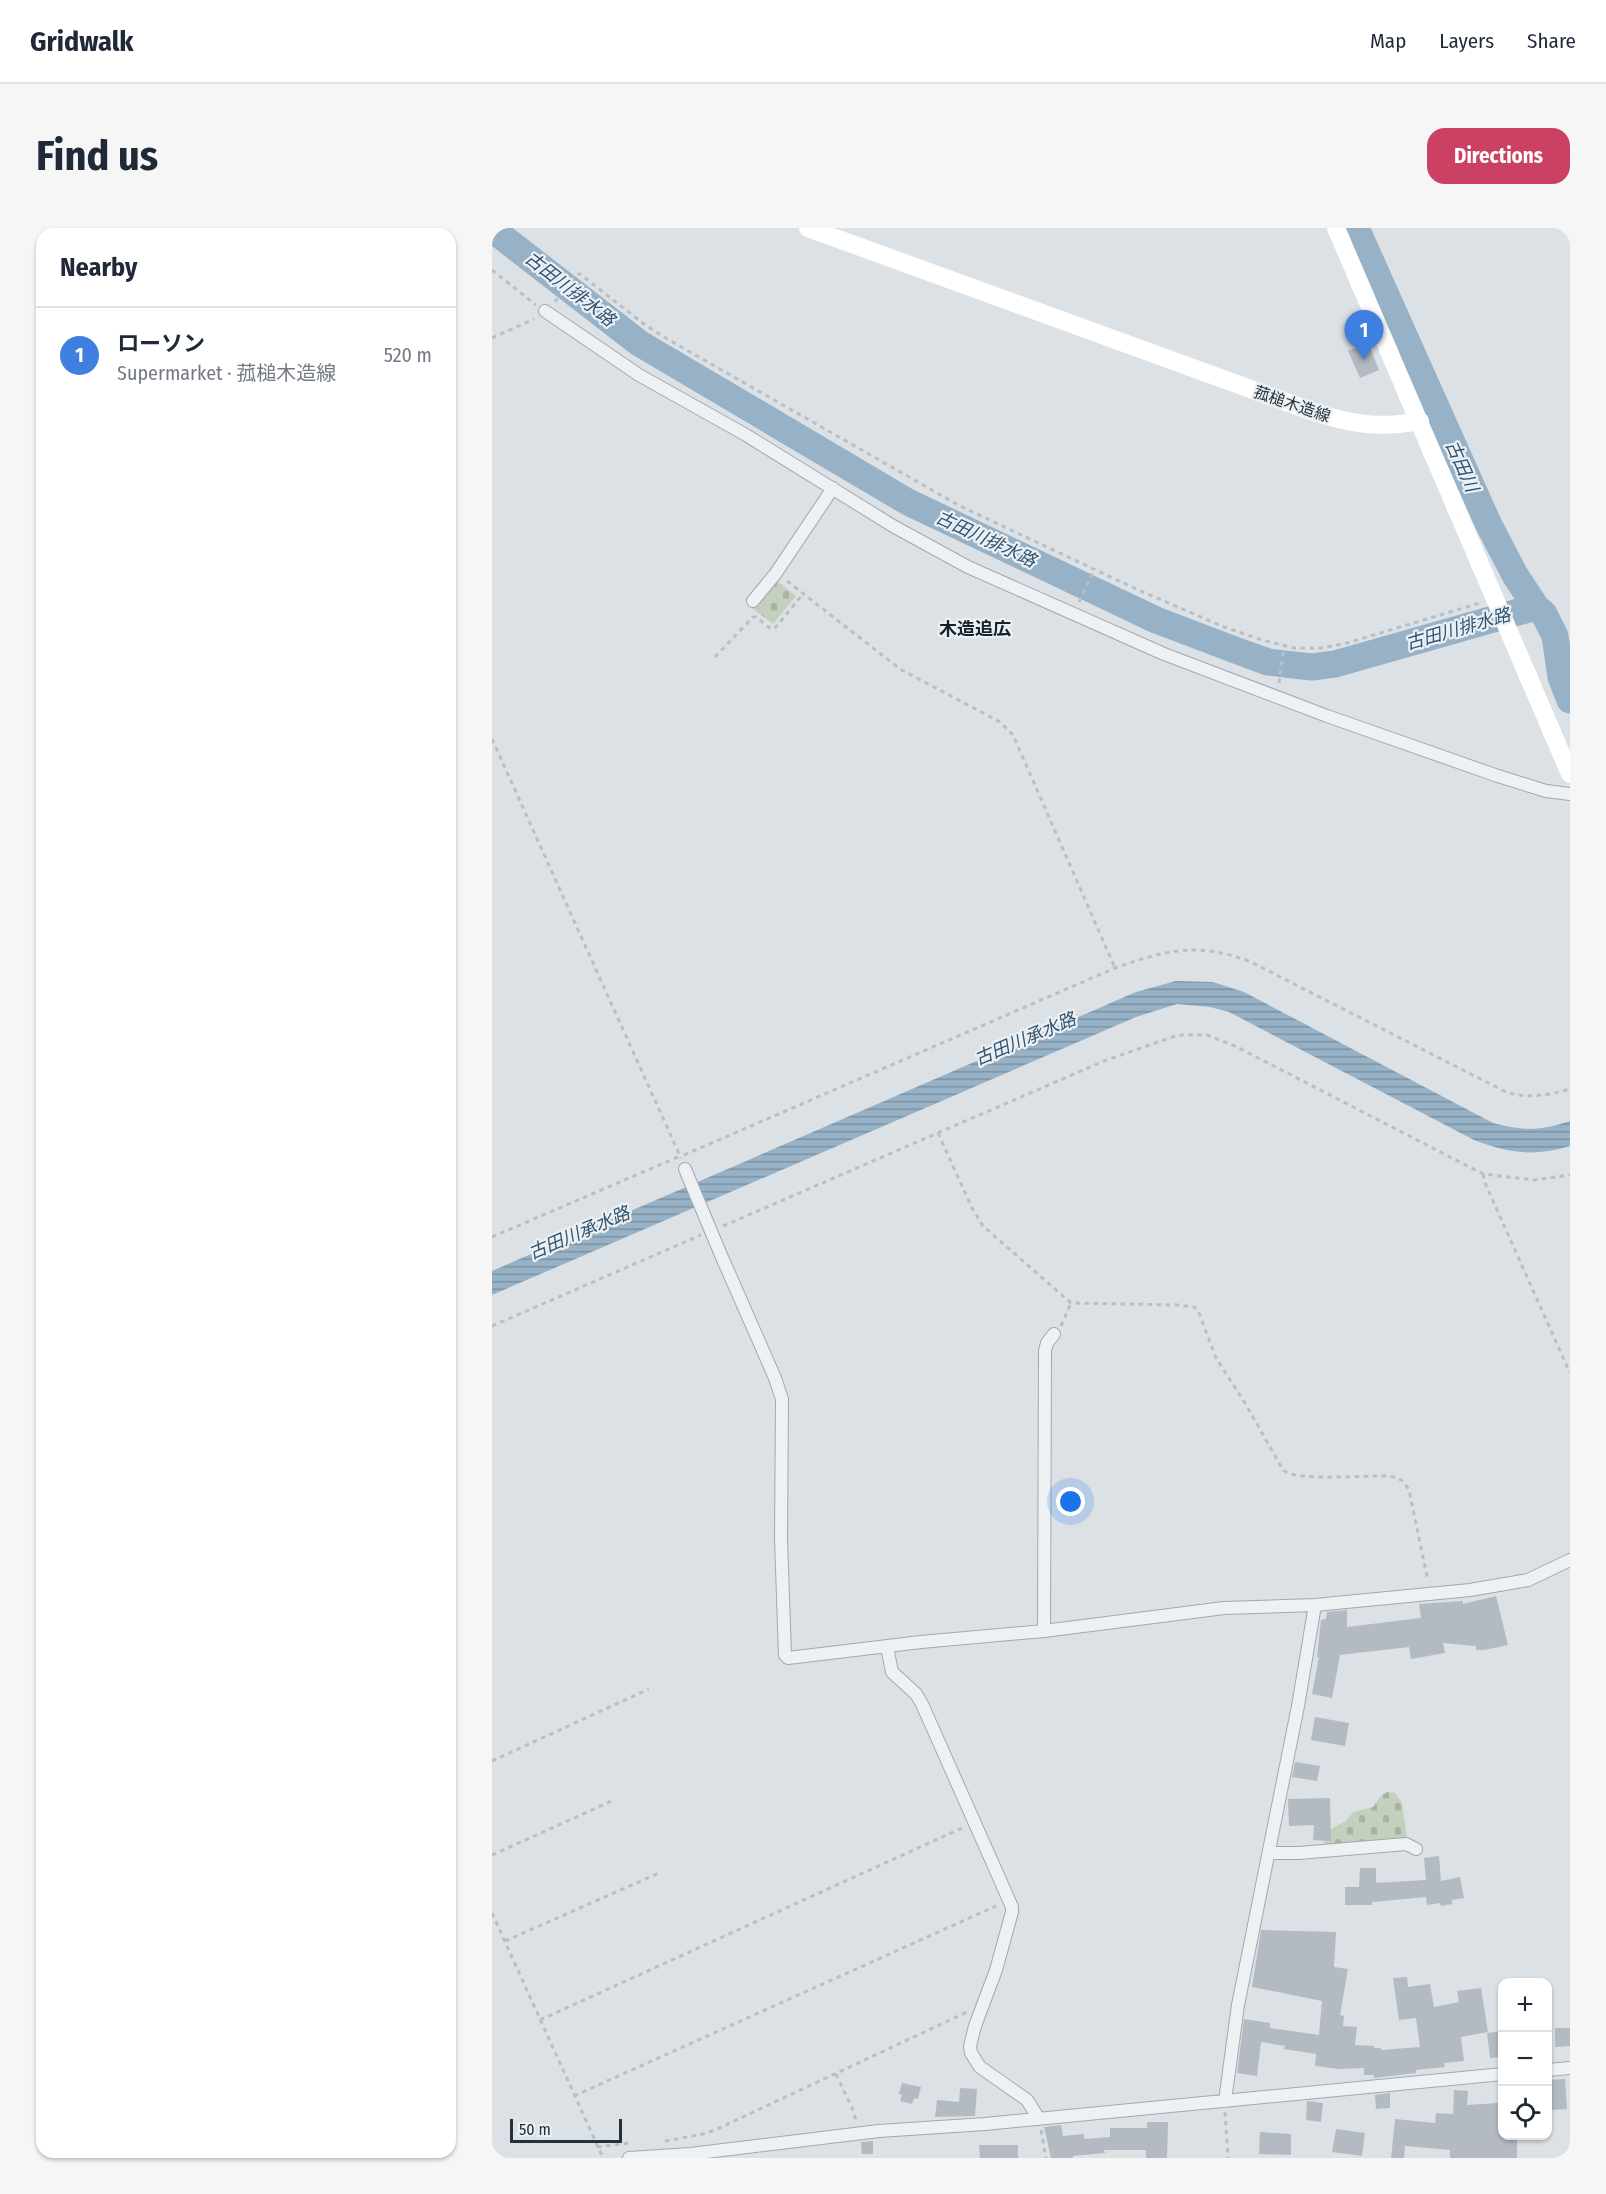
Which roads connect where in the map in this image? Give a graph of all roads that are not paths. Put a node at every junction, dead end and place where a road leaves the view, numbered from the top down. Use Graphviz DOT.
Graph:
graph roads {
  1 [pos="808,228"];
  2 [pos="1336,228"];
  3 [pos="550,307"];
  4 [pos="1420,421"];
  5 [pos="833,488"];
  6 [pos="753,601"];
  7 [pos="1570,774"];
  8 [pos="1570,794"];
  9 [pos="685,1168"];
  10 [pos="1054,1334"];
  11 [pos="1570,1560"];
  12 [pos="1315,1605"];
  13 [pos="1044,1631"];
  14 [pos="887,1647"];
  15 [pos="1416,1849"];
  16 [pos="1269,1853"];
  17 [pos="1570,2068"];
  18 [pos="1552,2070"];
  19 [pos="1498,2074"];
  20 [pos="1225,2101"];
  21 [pos="1039,2119"];
  22 [pos="628,2158"];
  1 -- 4 [label="main road, 菰槌木造線"];
  2 -- 4 [label="main road"];
  3 -- 5 [label="street"];
  4 -- 7 [label="main road"];
  5 -- 6 [label="street"];
  5 -- 8 [label="street"];
  9 -- 14 [label="street"];
  10 -- 13 [label="street"];
  11 -- 12 [label="street"];
  12 -- 13 [label="street"];
  12 -- 16 [label="street"];
  13 -- 14 [label="street"];
  14 -- 21 [label="street"];
  15 -- 16 [label="street"];
  16 -- 20 [label="street"];
  17 -- 18 [label="street"];
  19 -- 20 [label="street"];
  20 -- 21 [label="street"];
  21 -- 22 [label="street"];
}
